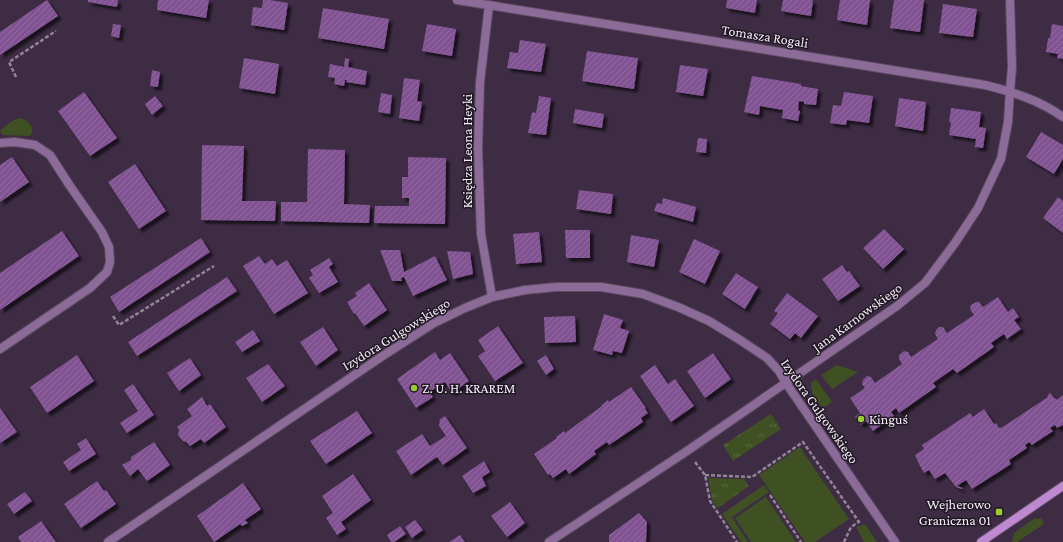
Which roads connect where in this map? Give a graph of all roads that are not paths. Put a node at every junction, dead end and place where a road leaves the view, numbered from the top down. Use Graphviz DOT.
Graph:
graph roads {
  1 [pos="457,0"];
  2 [pos="1010,0"];
  3 [pos="489,5"];
  4 [pos="1010,91"];
  5 [pos="1063,117"];
  6 [pos="0,142"];
  7 [pos="492,297"];
  8 [pos="0,349"];
  9 [pos="786,383"];
  10 [pos="1063,486"];
  11 [pos="108,542"];
  12 [pos="549,542"];
  13 [pos="895,542"];
  14 [pos="981,542"];
  1 -- 3 [label="street, Tomasza Rogali"];
  2 -- 4 [label="street, Jana Karnowskiego"];
  3 -- 4 [label="street, Tomasza Rogali"];
  3 -- 7 [label="street, Księdza Leona Heyki"];
  4 -- 5 [label="street, Tomasza Rogali"];
  4 -- 9 [label="street, Jana Karnowskiego"];
  6 -- 8 [label="street"];
  7 -- 9 [label="street, Izydora Gulgowskiego"];
  7 -- 11 [label="street, Izydora Gulgowskiego"];
  9 -- 12 [label="street, Jana Karnowskiego"];
  9 -- 13 [label="street, Izydora Gulgowskiego"];
  10 -- 14 [label="street"];
}
